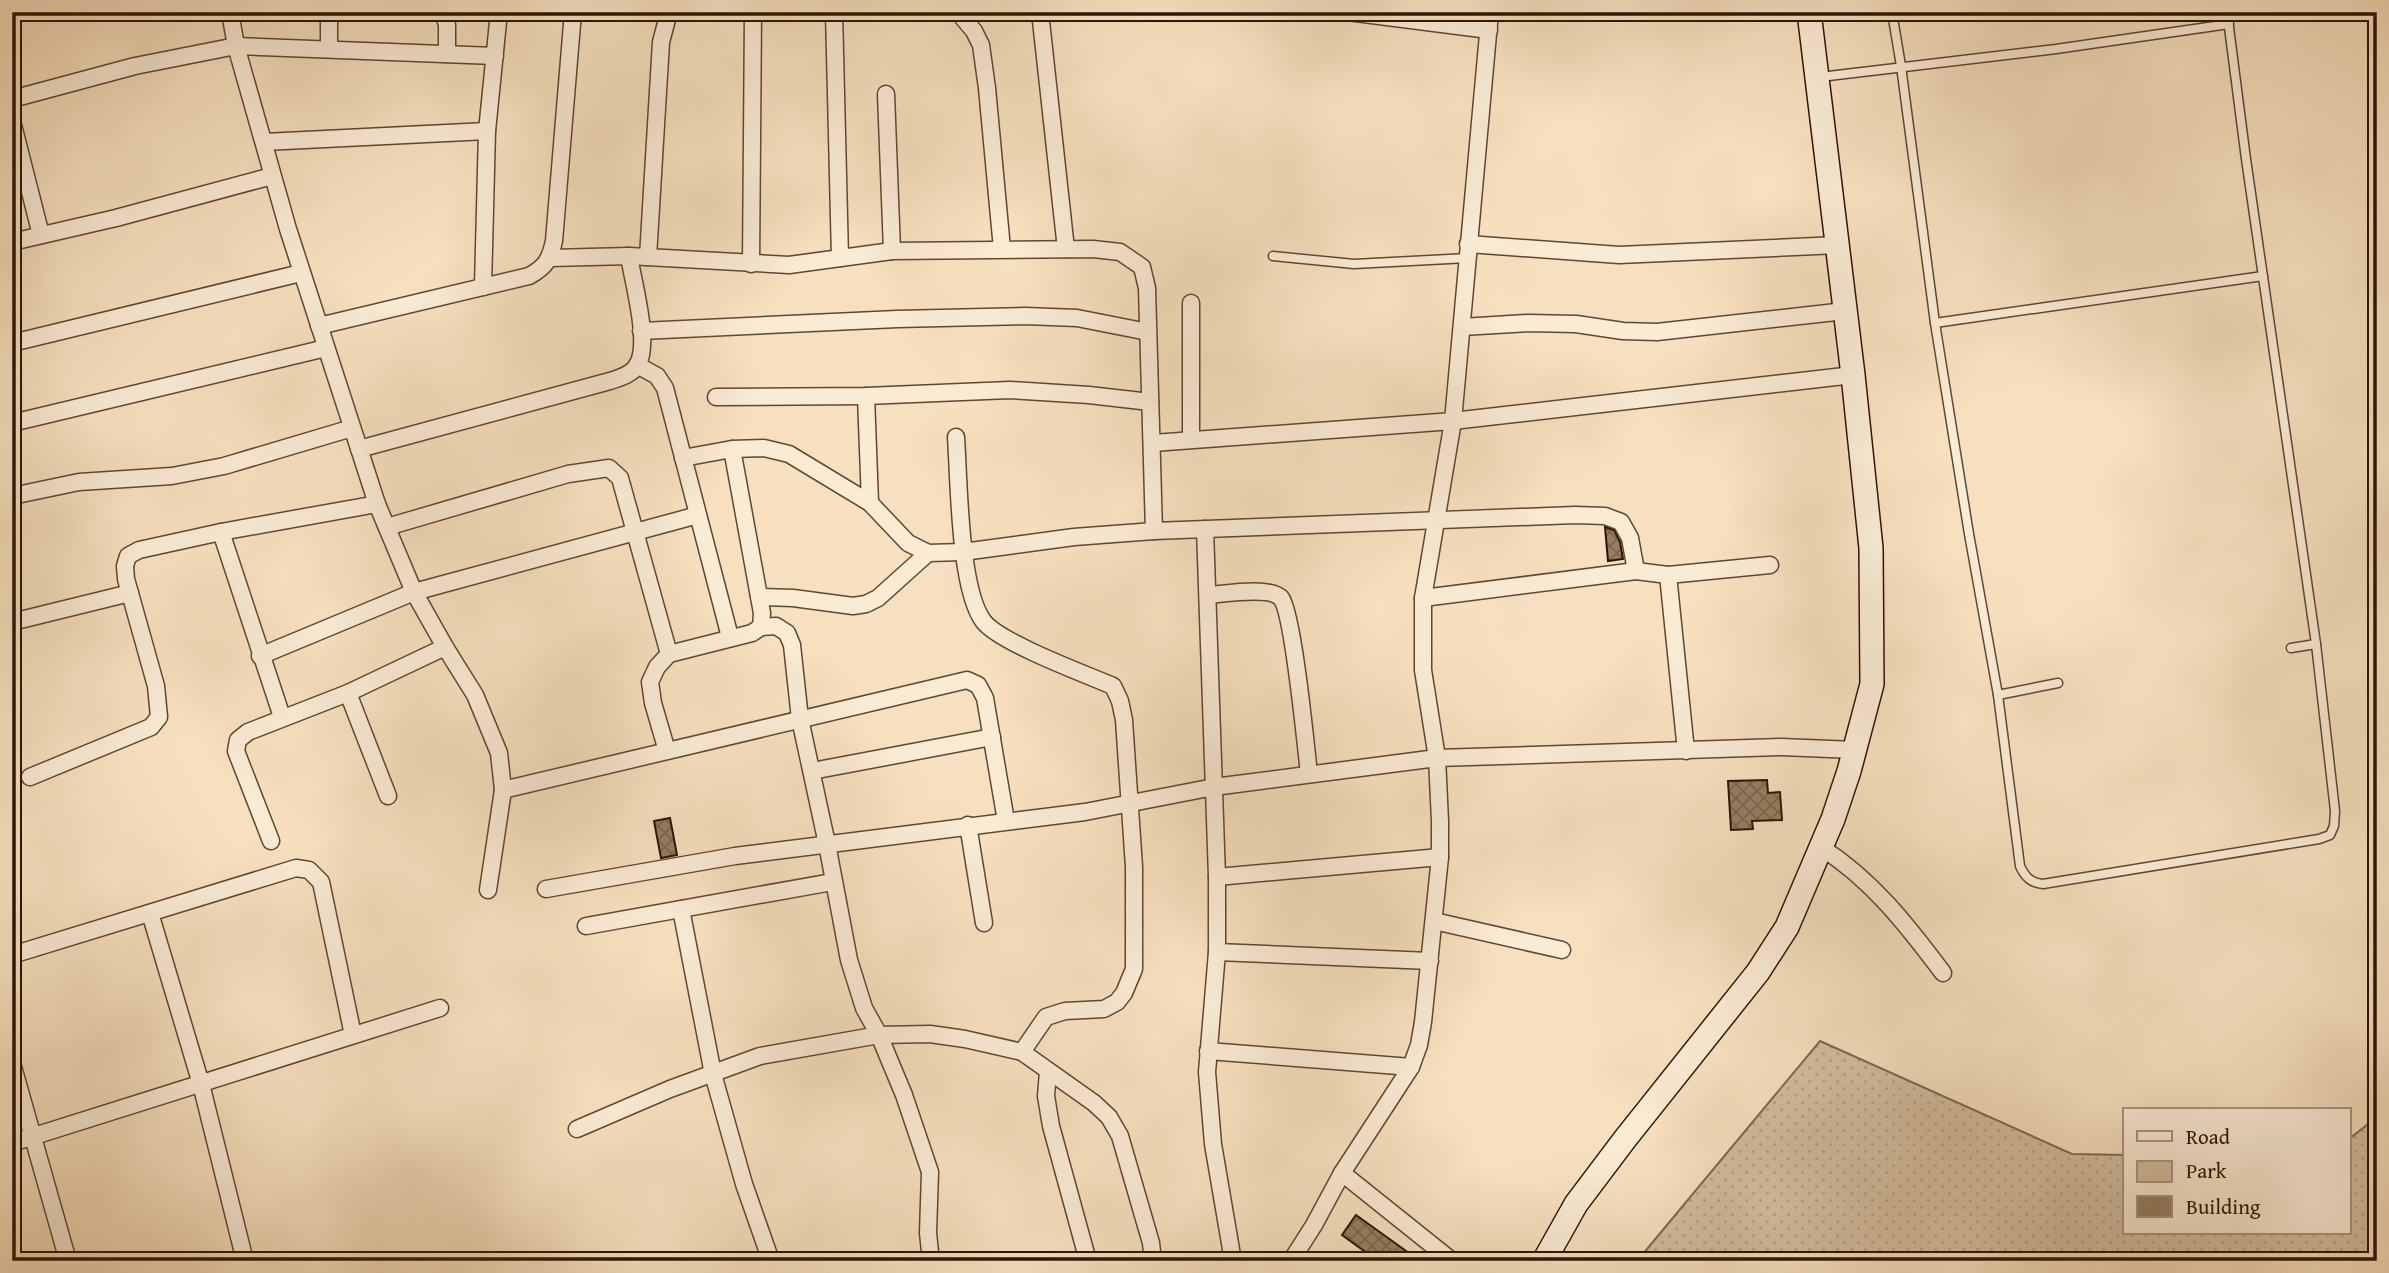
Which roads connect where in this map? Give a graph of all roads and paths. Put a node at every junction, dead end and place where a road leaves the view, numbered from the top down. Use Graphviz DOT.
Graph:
graph roads {
  1 [pos="230,12"];
  2 [pos="329,12"];
  3 [pos="443,12"];
  4 [pos="499,12"];
  5 [pos="573,12"];
  6 [pos="669,12"];
  7 [pos="753,12"];
  8 [pos="834,12"];
  9 [pos="958,12"];
  10 [pos="1040,12"];
  11 [pos="1348,12"];
  12 [pos="1490,12"];
  13 [pos="1809,12"];
  14 [pos="1892,12"];
  15 [pos="2227,12"];
  16 [pos="2229,24"];
  17 [pos="1489,30"];
  18 [pos="236,46"];
  19 [pos="329,49"];
  20 [pos="447,54"];
  21 [pos="495,56"];
  22 [pos="1901,66"];
  23 [pos="1817,77"];
  24 [pos="886,94"];
  25 [pos="12,99"];
  26 [pos="12,121"];
  27 [pos="487,131"];
  28 [pos="264,142"];
  29 [pos="16,153"];
  30 [pos="272,176"];
  31 [pos="41,235"];
  32 [pos="12,242"];
  33 [pos="1838,245"];
  34 [pos="1002,248"];
  35 [pos="1066,249"];
  36 [pos="892,251"];
  37 [pos="1468,251"];
  38 [pos="628,256"];
  39 [pos="1273,256"];
  40 [pos="648,257"];
  41 [pos="551,258"];
  42 [pos="840,258"];
  43 [pos="751,264"];
  44 [pos="302,273"];
  45 [pos="2263,276"];
  46 [pos="483,287"];
  47 [pos="1191,303"];
  48 [pos="1845,311"];
  49 [pos="1935,323"];
  50 [pos="320,326"];
  51 [pos="1462,327"];
  52 [pos="641,331"];
  53 [pos="1148,332"];
  54 [pos="12,343"];
  55 [pos="326,348"];
  56 [pos="637,365"];
  57 [pos="1853,374"];
  58 [pos="866,396"];
  59 [pos="716,397"];
  60 [pos="1150,402"];
  61 [pos="1452,421"];
  62 [pos="12,423"];
  63 [pos="352,428"];
  64 [pos="956,437"];
  65 [pos="1191,439"];
  66 [pos="1153,443"];
  67 [pos="359,449"];
  68 [pos="732,449"];
  69 [pos="683,458"];
  70 [pos="12,496"];
  71 [pos="870,503"];
  72 [pos="377,504"];
  73 [pos="698,514"];
  74 [pos="1434,522"];
  75 [pos="387,527"];
  76 [pos="1205,529"];
  77 [pos="1154,531"];
  78 [pos="221,532"];
  79 [pos="636,532"];
  80 [pos="963,552"];
  81 [pos="928,553"];
  82 [pos="1770,565"];
  83 [pos="1636,572"];
  84 [pos="1668,575"];
  85 [pos="414,592"];
  86 [pos="130,593"];
  87 [pos="1208,595"];
  88 [pos="759,597"];
  89 [pos="1423,598"];
  90 [pos="12,622"];
  91 [pos="761,627"];
  92 [pos="730,637"];
  93 [pos="2316,643"];
  94 [pos="444,648"];
  95 [pos="2291,648"];
  96 [pos="669,654"];
  97 [pos="260,656"];
  98 [pos="2058,683"];
  99 [pos="348,693"];
  100 [pos="1998,695"];
  101 [pos="282,717"];
  102 [pos="800,719"];
  103 [pos="992,737"];
  104 [pos="1855,750"];
  105 [pos="667,751"];
  106 [pos="1686,751"];
  107 [pos="1437,758"];
  108 [pos="811,771"];
  109 [pos="1309,774"];
  110 [pos="30,777"];
  111 [pos="1214,787"];
  112 [pos="503,790"];
  113 [pos="388,796"];
  114 [pos="1128,803"];
  115 [pos="1006,821"];
  116 [pos="968,825"];
  117 [pos="271,841"];
  118 [pos="827,844"];
  119 [pos="1822,848"];
  120 [pos="1440,858"];
  121 [pos="1217,877"];
  122 [pos="832,882"];
  123 [pos="546,889"];
  124 [pos="488,890"];
  125 [pos="681,909"];
  126 [pos="150,913"];
  127 [pos="1434,921"];
  128 [pos="984,923"];
  129 [pos="586,926"];
  130 [pos="1562,950"];
  131 [pos="1217,952"];
  132 [pos="12,955"];
  133 [pos="1430,961"];
  134 [pos="1943,972"];
  135 [pos="440,1008"];
  136 [pos="352,1035"];
  137 [pos="878,1035"];
  138 [pos="1208,1051"];
  139 [pos="1022,1052"];
  140 [pos="12,1063"];
  141 [pos="1411,1067"];
  142 [pos="1048,1072"];
  143 [pos="713,1074"];
  144 [pos="201,1084"];
  145 [pos="576,1129"];
  146 [pos="34,1137"];
  147 [pos="12,1143"];
  148 [pos="1342,1173"];
  149 [pos="68,1261"];
  150 [pos="245,1261"];
  151 [pos="771,1261"];
  152 [pos="931,1261"];
  153 [pos="1088,1261"];
  154 [pos="1153,1261"];
  155 [pos="1233,1261"];
  156 [pos="1291,1261"];
  157 [pos="1452,1261"];
  158 [pos="1544,1261"];
  1 -- 18 [label="street"];
  2 -- 19 [label="street"];
  3 -- 20 [label="street"];
  4 -- 21 [label="street"];
  5 -- 41 [label="street"];
  6 -- 40 [label="street"];
  7 -- 43 [label="street"];
  8 -- 42 [label="street"];
  9 -- 34 [label="street"];
  10 -- 35 [label="street"];
  11 -- 17 [label="street"];
  12 -- 17 [label="street"];
  13 -- 23 [label="main road"];
  14 -- 22 [label="lane"];
  15 -- 16 [label="lane"];
  16 -- 22 [label="lane"];
  16 -- 45 [label="lane"];
  17 -- 37 [label="street"];
  18 -- 19 [label="street"];
  18 -- 25 [label="street"];
  18 -- 28 [label="street"];
  19 -- 20 [label="street"];
  20 -- 21 [label="street"];
  21 -- 27 [label="street"];
  22 -- 23 [label="lane"];
  22 -- 49 [label="lane"];
  23 -- 33 [label="main road"];
  24 -- 36 [label="street"];
  26 -- 29 [label="street"];
  27 -- 28 [label="street"];
  27 -- 46 [label="street"];
  28 -- 30 [label="street"];
  29 -- 31 [label="street"];
  30 -- 31 [label="street"];
  30 -- 44 [label="street"];
  31 -- 32 [label="street"];
  33 -- 37 [label="street"];
  33 -- 48 [label="main road"];
  34 -- 35 [label="street"];
  34 -- 36 [label="street"];
  35 -- 53 [label="street"];
  36 -- 42 [label="street"];
  37 -- 39 [label="lane"];
  37 -- 51 [label="street"];
  38 -- 40 [label="street"];
  38 -- 41 [label="street"];
  38 -- 52 [label="street"];
  40 -- 43 [label="street"];
  41 -- 46 [label="street"];
  42 -- 43 [label="street"];
  44 -- 50 [label="street"];
  44 -- 54 [label="street"];
  45 -- 49 [label="lane"];
  45 -- 93 [label="lane"];
  46 -- 50 [label="street"];
  47 -- 65 [label="street"];
  48 -- 51 [label="street"];
  48 -- 57 [label="main road"];
  49 -- 100 [label="lane"];
  50 -- 55 [label="street"];
  51 -- 61 [label="street"];
  52 -- 53 [label="street"];
  52 -- 56 [label="street"];
  53 -- 60 [label="street"];
  55 -- 62 [label="street"];
  55 -- 63 [label="street"];
  56 -- 67 [label="street"];
  56 -- 69 [label="street"];
  57 -- 61 [label="street"];
  57 -- 104 [label="main road"];
  58 -- 59 [label="street"];
  58 -- 60 [label="street"];
  58 -- 71 [label="street"];
  60 -- 66 [label="street"];
  61 -- 65 [label="street"];
  61 -- 74 [label="street"];
  63 -- 67 [label="street"];
  63 -- 70 [label="street"];
  64 -- 80 [label="street"];
  65 -- 66 [label="street"];
  66 -- 77 [label="street"];
  67 -- 72 [label="street"];
  68 -- 69 [label="street"];
  68 -- 71 [label="street"];
  68 -- 88 [label="street"];
  69 -- 73 [label="street"];
  71 -- 81 [label="street"];
  72 -- 75 [label="street"];
  72 -- 78 [label="street"];
  73 -- 79 [label="street"];
  73 -- 92 [label="street"];
  74 -- 76 [label="street"];
  74 -- 83 [label="street"];
  74 -- 89 [label="street"];
  75 -- 79 [label="street"];
  75 -- 85 [label="street"];
  76 -- 77 [label="street"];
  76 -- 87 [label="street"];
  77 -- 80 [label="street"];
  78 -- 86 [label="street"];
  78 -- 97 [label="street"];
  79 -- 85 [label="street"];
  79 -- 96 [label="street"];
  80 -- 81 [label="street"];
  80 -- 114 [label="street"];
  81 -- 88 [label="street"];
  82 -- 84 [label="street"];
  83 -- 84 [label="street"];
  83 -- 89 [label="street"];
  84 -- 106 [label="street"];
  85 -- 94 [label="street"];
  85 -- 97 [label="street"];
  86 -- 90 [label="street"];
  86 -- 110 [label="street"];
  87 -- 109 [label="street"];
  87 -- 111 [label="street"];
  88 -- 91 [label="street"];
  89 -- 107 [label="street"];
  91 -- 92 [label="street"];
  91 -- 102 [label="street"];
  92 -- 96 [label="street"];
  93 -- 95 [label="lane"];
  93 -- 100 [label="lane"];
  94 -- 99 [label="street"];
  94 -- 112 [label="street"];
  96 -- 105 [label="street"];
  97 -- 101 [label="street"];
  98 -- 100 [label="lane"];
  99 -- 101 [label="street"];
  99 -- 113 [label="street"];
  101 -- 117 [label="street"];
  102 -- 103 [label="street"];
  102 -- 105 [label="street"];
  102 -- 108 [label="street"];
  103 -- 108 [label="street"];
  103 -- 115 [label="street"];
  104 -- 106 [label="street"];
  104 -- 119 [label="main road"];
  105 -- 112 [label="street"];
  106 -- 107 [label="street"];
  107 -- 109 [label="street"];
  107 -- 120 [label="street"];
  108 -- 118 [label="street"];
  109 -- 111 [label="street"];
  111 -- 114 [label="street"];
  111 -- 121 [label="street"];
  112 -- 124 [label="street"];
  114 -- 115 [label="street"];
  114 -- 139 [label="street"];
  115 -- 116 [label="street"];
  116 -- 118 [label="street"];
  116 -- 128 [label="street"];
  118 -- 122 [label="street"];
  118 -- 123 [label="street"];
  119 -- 134 [label="street"];
  119 -- 158 [label="main road"];
  120 -- 121 [label="street"];
  120 -- 127 [label="street"];
  121 -- 131 [label="street"];
  122 -- 125 [label="street"];
  122 -- 137 [label="street"];
  125 -- 129 [label="street"];
  125 -- 143 [label="street"];
  126 -- 132 [label="street"];
  126 -- 136 [label="street"];
  126 -- 144 [label="street"];
  127 -- 130 [label="street"];
  127 -- 133 [label="street"];
  131 -- 133 [label="street"];
  131 -- 138 [label="street"];
  133 -- 141 [label="street"];
  135 -- 136 [label="street"];
  136 -- 144 [label="street"];
  137 -- 139 [label="street"];
  137 -- 143 [label="street"];
  137 -- 152 [label="street"];
  138 -- 141 [label="street"];
  138 -- 155 [label="street"];
  139 -- 142 [label="street"];
  140 -- 146 [label="street"];
  141 -- 148 [label="street"];
  142 -- 153 [label="street"];
  142 -- 154 [label="street"];
  143 -- 145 [label="street"];
  143 -- 151 [label="street"];
  144 -- 146 [label="street"];
  144 -- 150 [label="street"];
  146 -- 147 [label="street"];
  146 -- 149 [label="street"];
  148 -- 156 [label="street"];
  148 -- 157 [label="street"];
}
